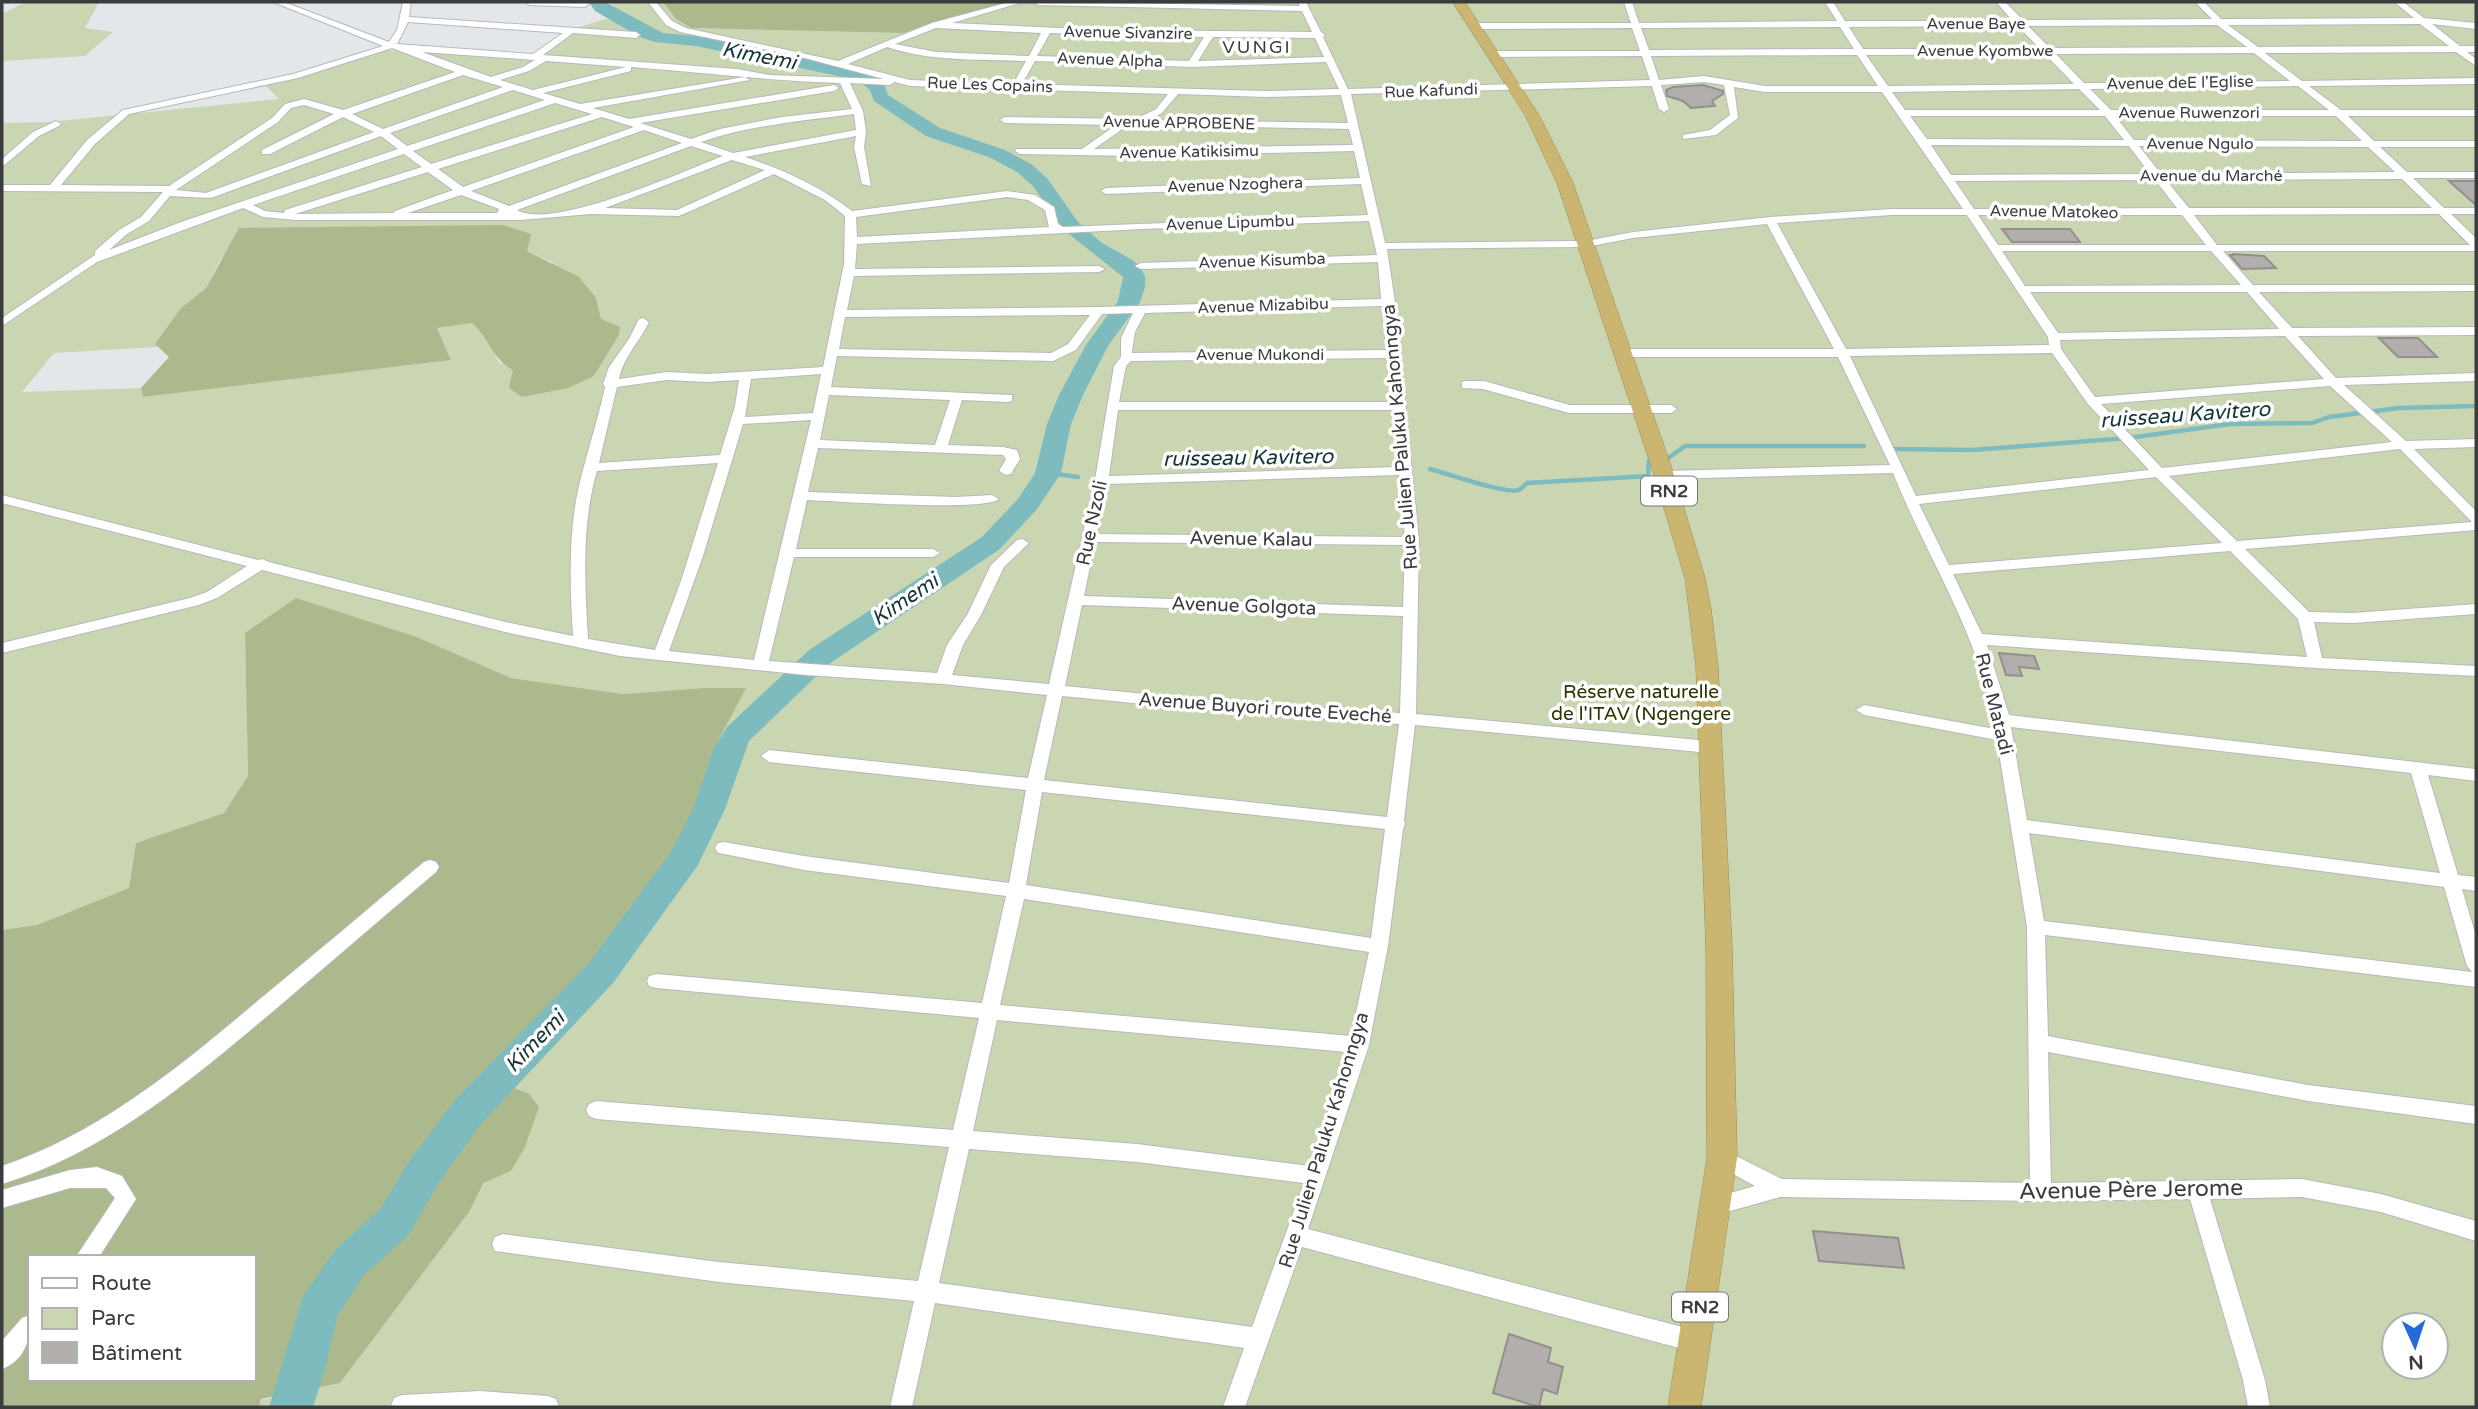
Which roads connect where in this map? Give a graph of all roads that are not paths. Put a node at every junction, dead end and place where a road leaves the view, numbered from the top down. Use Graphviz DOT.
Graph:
graph roads {
  1 [pos="277,2"];
  2 [pos="407,2"];
  3 [pos="529,2"];
  4 [pos="652,2"];
  5 [pos="1019,2"];
  6 [pos="1038,2"];
  7 [pos="1459,2"];
  8 [pos="1628,2"];
  9 [pos="1829,2"];
  10 [pos="2000,2"];
  11 [pos="2199,2"];
  12 [pos="2398,2"];
  13 [pos="585,4"];
  14 [pos="1304,5"];
  15 [pos="1212,7"];
  16 [pos="405,19"];
  17 [pos="2424,21"];
  18 [pos="2220,22"];
  19 [pos="2020,24"];
  20 [pos="935,25"];
  21 [pos="1842,25"];
  22 [pos="1476,26"];
  23 [pos="1636,26"];
  24 [pos="2476,26"];
  25 [pos="572,30"];
  26 [pos="1046,32"];
  27 [pos="1209,34"];
  28 [pos="636,35"];
  29 [pos="1321,35"];
  30 [pos="889,45"];
  31 [pos="392,46"];
  32 [pos="405,48"];
  33 [pos="2459,48"];
  34 [pos="2476,49"];
  35 [pos="2254,50"];
  36 [pos="2045,51"];
  37 [pos="1859,52"];
  38 [pos="1647,53"];
  39 [pos="1494,54"];
  40 [pos="540,57"];
  41 [pos="1034,58"];
  42 [pos="1331,59"];
  43 [pos="2476,63"];
  44 [pos="841,64"];
  45 [pos="1192,64"];
  46 [pos="641,65"];
  47 [pos="463,72"];
  48 [pos="769,78"];
  49 [pos="492,80"];
  50 [pos="2476,80"];
  51 [pos="1728,81"];
  52 [pos="2299,81"];
  53 [pos="845,83"];
  54 [pos="910,83"];
  55 [pos="1656,83"];
  56 [pos="2082,84"];
  57 [pos="513,87"];
  58 [pos="1016,87"];
  59 [pos="1515,88"];
  60 [pos="1885,89"];
  61 [pos="532,93"];
  62 [pos="1174,93"];
  63 [pos="1346,94"];
  64 [pos="554,100"];
  65 [pos="579,107"];
  66 [pos="1664,109"];
  67 [pos="858,111"];
  68 [pos="1903,113"];
  69 [pos="2108,113"];
  70 [pos="2339,113"];
  71 [pos="2476,113"];
  72 [pos="345,114"];
  73 [pos="601,114"];
  74 [pos="1005,120"];
  75 [pos="629,122"];
  76 [pos="1130,122"];
  77 [pos="56,124"];
  78 [pos="1214,125"];
  79 [pos="1353,126"];
  80 [pos="644,127"];
  81 [pos="382,132"];
  82 [pos="861,132"];
  83 [pos="1687,137"];
  84 [pos="688,142"];
  85 [pos="1924,142"];
  86 [pos="2373,144"];
  87 [pos="2476,144"];
  88 [pos="2132,145"];
  89 [pos="1359,148"];
  90 [pos="405,150"];
  91 [pos="1217,150"];
  92 [pos="1020,151"];
  93 [pos="266,152"];
  94 [pos="1084,152"];
  95 [pos="730,157"];
  96 [pos="2,164"];
  97 [pos="431,168"];
  98 [pos="774,170"];
  99 [pos="2407,175"];
  100 [pos="2476,175"];
  101 [pos="2161,177"];
  102 [pos="1947,178"];
  103 [pos="1365,181"];
  104 [pos="867,184"];
  105 [pos="54,187"];
  106 [pos="2,188"];
  107 [pos="170,191"];
  108 [pos="461,191"];
  109 [pos="1106,191"];
  110 [pos="243,204"];
  111 [pos="508,209"];
  112 [pos="588,211"];
  113 [pos="1968,211"];
  114 [pos="2442,211"];
  115 [pos="2476,211"];
  116 [pos="2190,214"];
  117 [pos="850,215"];
  118 [pos="275,216"];
  119 [pos="521,217"];
  120 [pos="386,218"];
  121 [pos="492,218"];
  122 [pos="1373,218"];
  123 [pos="1770,220"];
  124 [pos="1060,230"];
  125 [pos="1583,236"];
  126 [pos="852,241"];
  127 [pos="2476,246"];
  128 [pos="1993,248"];
  129 [pos="2215,249"];
  130 [pos="1382,252"];
  131 [pos="93,260"];
  132 [pos="1141,266"];
  133 [pos="1099,269"];
  134 [pos="848,273"];
  135 [pos="2476,288"];
  136 [pos="2020,289"];
  137 [pos="2251,290"];
  138 [pos="1389,302"];
  139 [pos="1140,309"];
  140 [pos="1102,311"];
  141 [pos="840,314"];
  142 [pos="643,322"];
  143 [pos="2,323"];
  144 [pos="2476,331"];
  145 [pos="2289,332"];
  146 [pos="2055,343"];
  147 [pos="832,352"];
  148 [pos="1622,353"];
  149 [pos="1842,353"];
  150 [pos="1394,354"];
  151 [pos="1127,357"];
  152 [pos="829,370"];
  153 [pos="746,376"];
  154 [pos="2476,377"];
  155 [pos="2333,382"];
  156 [pos="609,384"];
  157 [pos="1466,385"];
  158 [pos="825,391"];
  159 [pos="957,396"];
  160 [pos="1008,398"];
  161 [pos="2092,401"];
  162 [pos="1112,406"];
  163 [pos="1398,406"];
  164 [pos="1641,408"];
  165 [pos="1671,410"];
  166 [pos="819,416"];
  167 [pos="736,421"];
  168 [pos="2476,443"];
  169 [pos="811,444"];
  170 [pos="2403,445"];
  171 [pos="940,450"];
  172 [pos="725,459"];
  173 [pos="591,467"];
  174 [pos="1899,468"];
  175 [pos="1006,471"];
  176 [pos="1404,471"];
  177 [pos="2159,473"];
  178 [pos="1664,475"];
  179 [pos="1102,480"];
  180 [pos="799,496"];
  181 [pos="992,499"];
  182 [pos="7,500"];
  183 [pos="1911,501"];
  184 [pos="2,515"];
  185 [pos="2476,519"];
  186 [pos="2476,526"];
  187 [pos="1090,538"];
  188 [pos="1412,541"];
  189 [pos="1022,543"];
  190 [pos="2234,546"];
  191 [pos="787,553"];
  192 [pos="933,553"];
  193 [pos="262,563"];
  194 [pos="1944,570"];
  195 [pos="1075,600"];
  196 [pos="2476,609"];
  197 [pos="1412,612"];
  198 [pos="2305,617"];
  199 [pos="1977,639"];
  200 [pos="581,643"];
  201 [pos="2,648"];
  202 [pos="660,655"];
  203 [pos="2316,663"];
  204 [pos="761,664"];
  205 [pos="2476,671"];
  206 [pos="943,679"];
  207 [pos="1057,690"];
  208 [pos="1864,710"];
  209 [pos="1408,719"];
  210 [pos="2003,728"];
  211 [pos="1710,747"];
  212 [pos="769,756"];
  213 [pos="2418,768"];
  214 [pos="2476,775"];
  215 [pos="1035,785"];
  216 [pos="1397,824"];
  217 [pos="2019,825"];
  218 [pos="724,848"];
  219 [pos="430,867"];
  220 [pos="2449,880"];
  221 [pos="2476,884"];
  222 [pos="1016,893"];
  223 [pos="2036,927"];
  224 [pos="1379,946"];
  225 [pos="2476,966"];
  226 [pos="2476,980"];
  227 [pos="656,981"];
  228 [pos="991,1010"];
  229 [pos="2036,1042"];
  230 [pos="1359,1045"];
  231 [pos="596,1110"];
  232 [pos="2476,1115"];
  233 [pos="962,1138"];
  234 [pos="1722,1158"];
  235 [pos="2,1175"];
  236 [pos="1317,1176"];
  237 [pos="1780,1188"];
  238 [pos="2197,1189"];
  239 [pos="2041,1192"];
  240 [pos="2,1199"];
  241 [pos="1716,1206"];
  242 [pos="2476,1231"];
  243 [pos="1296,1236"];
  244 [pos="503,1244"];
  245 [pos="88,1255"];
  246 [pos="927,1292"];
  247 [pos="28,1327"];
  248 [pos="1259,1339"];
  249 [pos="1694,1341"];
  250 [pos="2,1358"];
  251 [pos="402,1406"];
  252 [pos="548,1407"];
  253 [pos="901,1407"];
  254 [pos="1234,1407"];
  255 [pos="1685,1407"];
  256 [pos="2259,1407"];
  1 -- 31 [label="street"];
  2 -- 16 [label="street"];
  3 -- 13 [label="street"];
  4 -- 44 [label="street, Rue Les Copains"];
  5 -- 20 [label="street"];
  6 -- 15 [label="street"];
  7 -- 22 [label="highway, RN2"];
  8 -- 23 [label="street"];
  9 -- 21 [label="street"];
  10 -- 19 [label="street"];
  11 -- 18 [label="street"];
  12 -- 17 [label="street"];
  14 -- 15 [label="street"];
  14 -- 29 [label="street, Rue Julien Paluku Kahonngya"];
  15 -- 27 [label="street"];
  16 -- 25 [label="street"];
  16 -- 31 [label="street"];
  17 -- 18 [label="street, Avenue Baye"];
  17 -- 24 [label="street, Avenue Baye"];
  17 -- 33 [label="street"];
  18 -- 19 [label="street, Avenue Baye"];
  18 -- 35 [label="street"];
  19 -- 21 [label="street, Avenue Baye"];
  19 -- 36 [label="street"];
  20 -- 26 [label="street, Avenue Sivanzire"];
  20 -- 30 [label="street"];
  21 -- 23 [label="street, Avenue Baye"];
  21 -- 37 [label="street"];
  22 -- 23 [label="street, Avenue Baye"];
  22 -- 39 [label="highway, RN2"];
  23 -- 38 [label="street"];
  25 -- 28 [label="street"];
  25 -- 40 [label="street"];
  26 -- 27 [label="street, Avenue Sivanzire"];
  26 -- 41 [label="street"];
  27 -- 29 [label="street, Avenue Sivanzire"];
  27 -- 45 [label="street"];
  29 -- 42 [label="street, Rue Julien Paluku Kahonngya"];
  30 -- 41 [label="street, Avenue Alpha"];
  30 -- 44 [label="street"];
  31 -- 32 [label="street"];
  31 -- 105 [label="street"];
  32 -- 40 [label="street"];
  32 -- 47 [label="street"];
  33 -- 34 [label="street, Avenue Kyombwe"];
  33 -- 35 [label="street, Avenue Kyombwe"];
  33 -- 43 [label="street"];
  35 -- 36 [label="street, Avenue Kyombwe"];
  35 -- 52 [label="street"];
  36 -- 37 [label="street, Avenue Kyombwe"];
  36 -- 56 [label="street"];
  37 -- 38 [label="street, Avenue Kyombwe"];
  37 -- 60 [label="street"];
  38 -- 39 [label="street, Avenue Kyombwe"];
  38 -- 55 [label="street"];
  39 -- 59 [label="highway, RN2"];
  40 -- 46 [label="street"];
  40 -- 49 [label="street"];
  41 -- 45 [label="street, Avenue Alpha"];
  41 -- 58 [label="street"];
  42 -- 45 [label="street, Avenue Alpha"];
  42 -- 63 [label="street, Rue Julien Paluku Kahonngya"];
  44 -- 54 [label="street, Rue Les Copains"];
  46 -- 48 [label="street"];
  46 -- 61 [label="street"];
  47 -- 49 [label="street"];
  47 -- 72 [label="street"];
  48 -- 53 [label="street"];
  48 -- 65 [label="street"];
  49 -- 57 [label="street"];
  50 -- 52 [label="street, Avenue deE l'Eglise"];
  51 -- 55 [label="street, Rue Kafundi"];
  51 -- 60 [label="street, Avenue deE l'Eglise"];
  51 -- 83 [label="street"];
  52 -- 56 [label="street, Avenue deE l'Eglise"];
  52 -- 70 [label="street"];
  53 -- 54 [label="street"];
  53 -- 67 [label="street"];
  53 -- 75 [label="street"];
  54 -- 58 [label="street, Rue Les Copains"];
  55 -- 59 [label="street, Rue Kafundi"];
  55 -- 66 [label="street"];
  56 -- 60 [label="street, Avenue deE l'Eglise"];
  56 -- 69 [label="street"];
  57 -- 61 [label="street"];
  57 -- 81 [label="street"];
  58 -- 62 [label="street, Rue Les Copains"];
  59 -- 63 [label="street, Rue Kafundi"];
  59 -- 125 [label="highway, RN2"];
  60 -- 68 [label="street"];
  61 -- 64 [label="street"];
  62 -- 63 [label="street, Rue Les Copains"];
  62 -- 76 [label="street"];
  63 -- 79 [label="street, Rue Julien Paluku Kahonngya"];
  64 -- 65 [label="street"];
  64 -- 90 [label="street"];
  65 -- 73 [label="street"];
  67 -- 82 [label="street"];
  67 -- 84 [label="street"];
  68 -- 69 [label="street, Avenue Ruwenzori"];
  68 -- 85 [label="street"];
  69 -- 70 [label="street, Avenue Ruwenzori"];
  69 -- 88 [label="street"];
  70 -- 71 [label="street, Avenue Ruwenzori"];
  70 -- 86 [label="street"];
  72 -- 81 [label="street"];
  72 -- 93 [label="street"];
  72 -- 107 [label="street"];
  73 -- 75 [label="street"];
  73 -- 97 [label="street"];
  74 -- 76 [label="street, Avenue APROBENE"];
  75 -- 80 [label="street"];
  76 -- 78 [label="street, Avenue APROBENE"];
  76 -- 94 [label="street"];
  77 -- 96 [label="street"];
  78 -- 79 [label="street, Avenue APROBENE"];
  78 -- 91 [label="street"];
  79 -- 89 [label="street, Rue Julien Paluku Kahonngya"];
  80 -- 84 [label="street"];
  80 -- 108 [label="street"];
  81 -- 90 [label="street"];
  81 -- 107 [label="street"];
  82 -- 95 [label="street"];
  82 -- 104 [label="street"];
  84 -- 95 [label="street"];
  84 -- 111 [label="street"];
  85 -- 88 [label="street, Avenue Ngulo"];
  85 -- 102 [label="street"];
  86 -- 87 [label="street, Avenue Ngulo"];
  86 -- 88 [label="street, Avenue Ngulo"];
  86 -- 99 [label="street"];
  88 -- 101 [label="street"];
  89 -- 91 [label="street, Avenue Katikisimu"];
  89 -- 103 [label="street, Rue Julien Paluku Kahonngya"];
  90 -- 97 [label="street"];
  90 -- 110 [label="street"];
  91 -- 94 [label="street, Avenue Katikisimu"];
  92 -- 94 [label="street, Avenue Katikisimu"];
  95 -- 98 [label="street"];
  95 -- 112 [label="street"];
  97 -- 108 [label="street"];
  97 -- 118 [label="street"];
  98 -- 112 [label="street"];
  98 -- 117 [label="street"];
  99 -- 100 [label="street, Avenue du Marché"];
  99 -- 101 [label="street, Avenue du Marché"];
  99 -- 114 [label="street"];
  101 -- 102 [label="street, Avenue du Marché"];
  101 -- 116 [label="street"];
  102 -- 113 [label="street"];
  103 -- 109 [label="street, Avenue Nzoghera"];
  103 -- 122 [label="street, Rue Julien Paluku Kahonngya"];
  105 -- 106 [label="street"];
  105 -- 107 [label="street"];
  107 -- 131 [label="street"];
  108 -- 111 [label="street"];
  108 -- 120 [label="street"];
  110 -- 118 [label="street"];
  110 -- 131 [label="street"];
  111 -- 119 [label="street"];
  111 -- 121 [label="street"];
  112 -- 119 [label="street"];
  113 -- 116 [label="street, Avenue Matokeo"];
  113 -- 123 [label="street, Avenue Matokeo"];
  113 -- 128 [label="street"];
  114 -- 115 [label="street, Avenue Matokeo"];
  114 -- 116 [label="street, Avenue Matokeo"];
  114 -- 127 [label="street"];
  116 -- 129 [label="street"];
  117 -- 124 [label="street"];
  117 -- 126 [label="street"];
  118 -- 120 [label="street"];
  119 -- 121 [label="street"];
  120 -- 121 [label="street"];
  122 -- 124 [label="street, Avenue Lipumbu"];
  122 -- 130 [label="street, Rue Julien Paluku Kahonngya"];
  123 -- 125 [label="street, Avenue Matokeo"];
  123 -- 149 [label="street, Rue Matadi"];
  124 -- 126 [label="street, Avenue Lipumbu"];
  125 -- 130 [label="street"];
  125 -- 148 [label="highway, RN2"];
  126 -- 134 [label="street"];
  127 -- 129 [label="street"];
  128 -- 129 [label="street"];
  128 -- 136 [label="street"];
  129 -- 137 [label="street"];
  130 -- 132 [label="street, Avenue Kisumba"];
  130 -- 138 [label="street, Rue Julien Paluku Kahonngya"];
  131 -- 143 [label="street"];
  133 -- 134 [label="street"];
  134 -- 141 [label="street"];
  135 -- 137 [label="street"];
  136 -- 137 [label="street"];
  136 -- 146 [label="street"];
  137 -- 145 [label="street"];
  138 -- 139 [label="street, Avenue Mizabibu"];
  138 -- 150 [label="street, Rue Julien Paluku Kahonngya"];
  139 -- 140 [label="street, Avenue Mizabibu"];
  139 -- 151 [label="street, Rue Nzoli"];
  140 -- 141 [label="street, Avenue Mizabibu"];
  140 -- 147 [label="street"];
  141 -- 147 [label="street"];
  142 -- 156 [label="street"];
  144 -- 145 [label="street"];
  145 -- 146 [label="street"];
  145 -- 155 [label="street"];
  146 -- 149 [label="street"];
  146 -- 161 [label="street"];
  147 -- 152 [label="street"];
  148 -- 149 [label="street"];
  148 -- 164 [label="highway, RN2"];
  149 -- 174 [label="street, Rue Matadi"];
  150 -- 151 [label="street, Avenue Mukondi"];
  150 -- 163 [label="street, Rue Julien Paluku Kahonngya"];
  151 -- 162 [label="street, Rue Nzoli"];
  152 -- 153 [label="street"];
  152 -- 158 [label="street"];
  153 -- 156 [label="street"];
  153 -- 167 [label="street"];
  154 -- 155 [label="street"];
  155 -- 161 [label="street"];
  155 -- 170 [label="street"];
  156 -- 173 [label="street"];
  157 -- 164 [label="street"];
  158 -- 159 [label="street"];
  158 -- 166 [label="street"];
  159 -- 160 [label="street"];
  159 -- 171 [label="street"];
  161 -- 177 [label="street"];
  162 -- 163 [label="street"];
  162 -- 179 [label="street, Rue Nzoli"];
  163 -- 176 [label="street, Rue Julien Paluku Kahonngya"];
  164 -- 165 [label="street"];
  164 -- 178 [label="highway, RN2"];
  166 -- 167 [label="street"];
  166 -- 169 [label="street"];
  167 -- 172 [label="street"];
  168 -- 170 [label="street"];
  169 -- 171 [label="street"];
  169 -- 180 [label="street"];
  170 -- 177 [label="street"];
  170 -- 185 [label="street"];
  171 -- 175 [label="street"];
  172 -- 173 [label="street"];
  172 -- 202 [label="street"];
  173 -- 200 [label="street"];
  174 -- 178 [label="street"];
  174 -- 183 [label="street, Rue Matadi"];
  176 -- 179 [label="street"];
  176 -- 188 [label="street, Rue Julien Paluku Kahonngya"];
  177 -- 183 [label="street"];
  177 -- 190 [label="street"];
  178 -- 211 [label="highway, RN2"];
  179 -- 187 [label="street, Rue Nzoli"];
  180 -- 181 [label="street"];
  180 -- 191 [label="street"];
  182 -- 184 [label="street"];
  182 -- 193 [label="street, Avenue Buyori route Eveché"];
  183 -- 194 [label="street, Rue Matadi"];
  186 -- 190 [label="street"];
  187 -- 188 [label="street, Avenue Kalau"];
  187 -- 195 [label="street, Rue Nzoli"];
  188 -- 197 [label="street, Rue Julien Paluku Kahonngya"];
  189 -- 206 [label="street"];
  190 -- 194 [label="street"];
  190 -- 198 [label="street"];
  191 -- 192 [label="street"];
  191 -- 204 [label="street"];
  193 -- 200 [label="street, Avenue Buyori route Eveché"];
  193 -- 201 [label="street"];
  194 -- 199 [label="street, Rue Matadi"];
  195 -- 197 [label="street, Avenue Golgota"];
  195 -- 207 [label="street, Rue Nzoli"];
  196 -- 198 [label="street"];
  197 -- 209 [label="street, Rue Julien Paluku Kahonngya"];
  198 -- 203 [label="street"];
  199 -- 203 [label="street"];
  199 -- 210 [label="street, Rue Matadi"];
  200 -- 202 [label="street, Avenue Buyori route Eveché"];
  202 -- 204 [label="street, Avenue Buyori route Eveché"];
  203 -- 205 [label="street"];
  204 -- 206 [label="street, Avenue Buyori route Eveché"];
  206 -- 207 [label="street, Avenue Buyori route Eveché"];
  207 -- 209 [label="street, Avenue Buyori route Eveché"];
  207 -- 215 [label="street, Rue Nzoli"];
  208 -- 210 [label="street"];
  209 -- 211 [label="street, Avenue Buyori route Eveché"];
  209 -- 216 [label="street, Rue Julien Paluku Kahonngya"];
  210 -- 213 [label="street"];
  210 -- 217 [label="street, Rue Matadi"];
  211 -- 234 [label="highway, RN2"];
  212 -- 215 [label="street"];
  213 -- 214 [label="street"];
  213 -- 220 [label="street"];
  215 -- 216 [label="street"];
  215 -- 222 [label="street, Rue Nzoli"];
  216 -- 224 [label="street, Rue Julien Paluku Kahonngya"];
  217 -- 220 [label="street"];
  217 -- 223 [label="street, Rue Matadi"];
  218 -- 222 [label="street"];
  219 -- 235 [label="street"];
  220 -- 221 [label="street"];
  220 -- 225 [label="street"];
  222 -- 224 [label="street"];
  222 -- 228 [label="street, Rue Nzoli"];
  223 -- 226 [label="street"];
  223 -- 229 [label="street, Rue Matadi"];
  224 -- 230 [label="street, Rue Julien Paluku Kahonngya"];
  227 -- 228 [label="street"];
  228 -- 230 [label="street"];
  228 -- 233 [label="street, Rue Nzoli"];
  229 -- 232 [label="street"];
  229 -- 239 [label="street, Rue Matadi"];
  230 -- 236 [label="street, Rue Julien Paluku Kahonngya"];
  231 -- 233 [label="street"];
  233 -- 236 [label="street"];
  233 -- 246 [label="street, Rue Nzoli"];
  234 -- 237 [label="street"];
  234 -- 241 [label="highway, RN2"];
  236 -- 243 [label="street, Rue Julien Paluku Kahonngya"];
  237 -- 239 [label="street, Avenue Père Jerome"];
  237 -- 241 [label="street"];
  238 -- 239 [label="street, Avenue Père Jerome"];
  238 -- 242 [label="street, Avenue Père Jerome"];
  238 -- 256 [label="street"];
  240 -- 245 [label="street"];
  241 -- 249 [label="highway, RN2"];
  243 -- 248 [label="street, Rue Julien Paluku Kahonngya"];
  243 -- 249 [label="street"];
  244 -- 246 [label="street"];
  246 -- 248 [label="street"];
  246 -- 253 [label="street, Rue Nzoli"];
  247 -- 250 [label="street"];
  248 -- 254 [label="street, Rue Julien Paluku Kahonngya"];
  249 -- 255 [label="highway, RN2"];
  251 -- 252 [label="street"];
}
